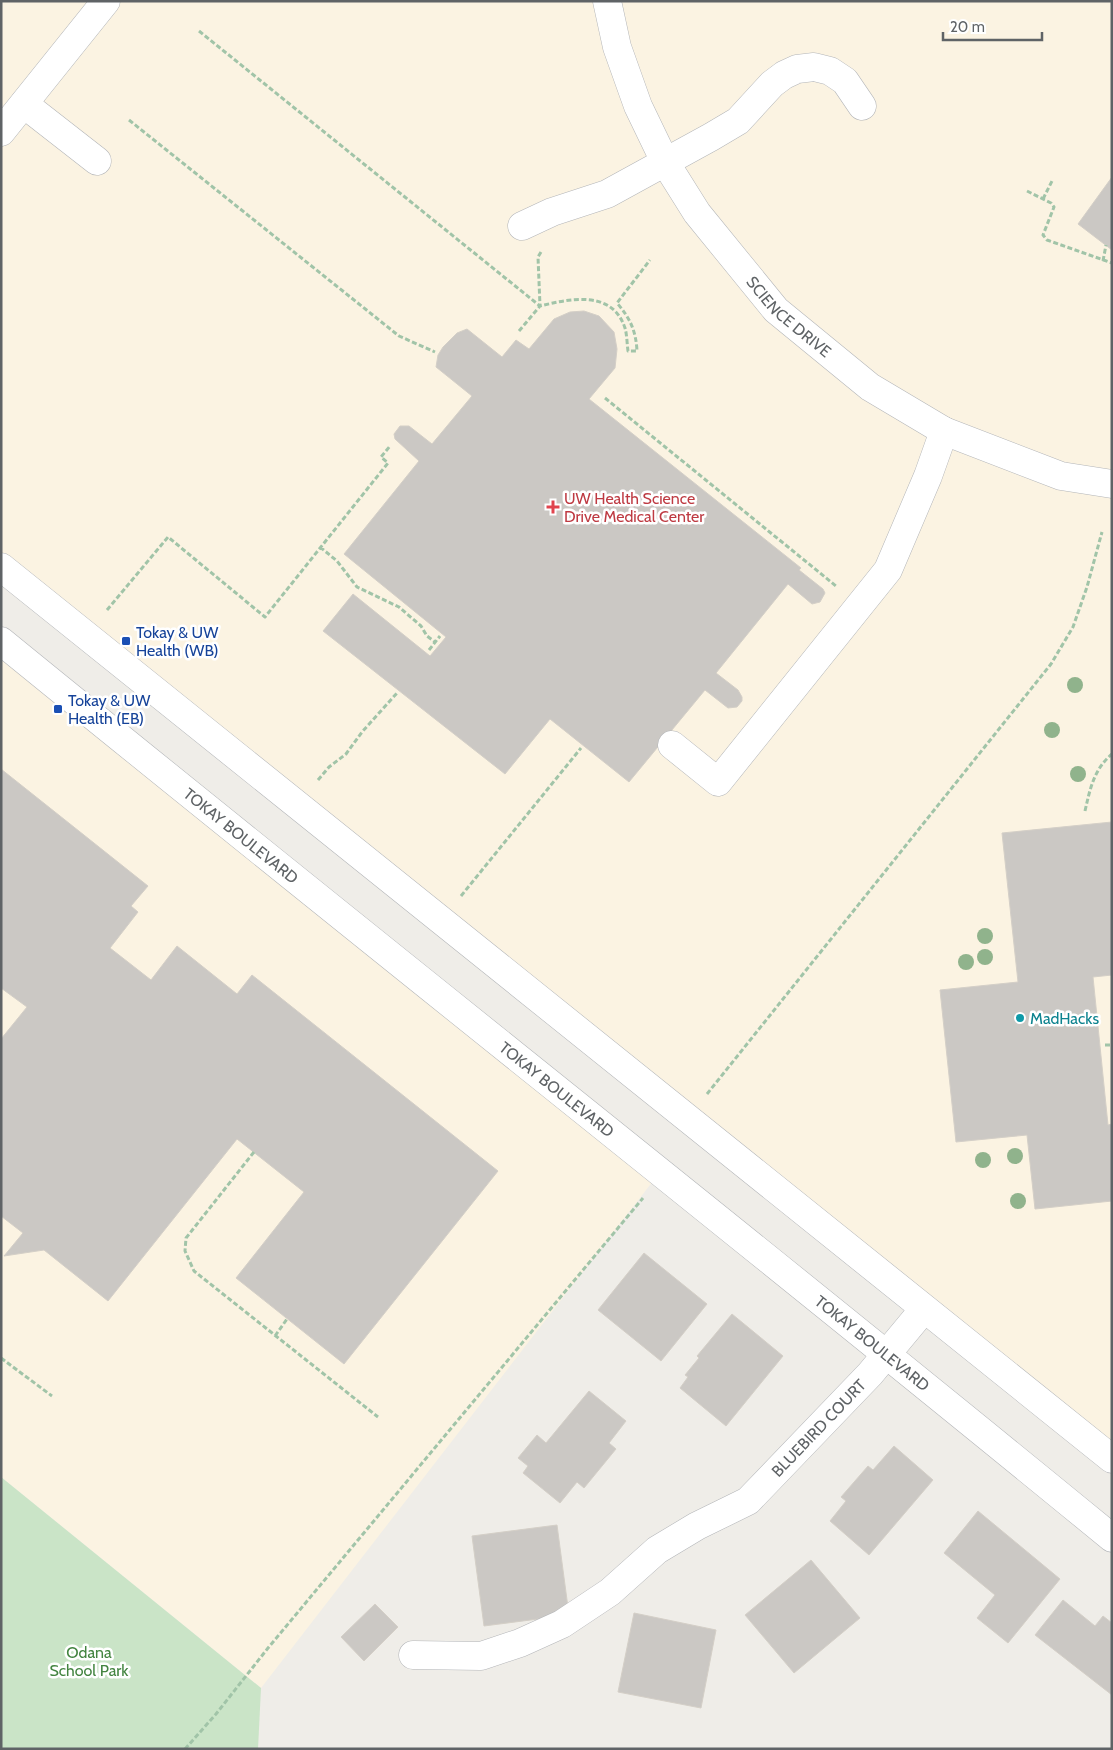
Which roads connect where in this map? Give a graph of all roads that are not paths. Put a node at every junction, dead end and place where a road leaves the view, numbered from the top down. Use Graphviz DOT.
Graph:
graph roads {
  1 [pos="106,1"];
  2 [pos="607,1"];
  3 [pos="24,104"];
  4 [pos="862,106"];
  5 [pos="1,132"];
  6 [pos="96,162"];
  7 [pos="665,162"];
  8 [pos="522,226"];
  9 [pos="944,431"];
  10 [pos="1112,484"];
  11 [pos="1,567"];
  12 [pos="1,642"];
  13 [pos="672,745"];
  14 [pos="924,1309"];
  15 [pos="888,1354"];
  16 [pos="1112,1459"];
  17 [pos="1112,1538"];
  18 [pos="413,1655"];
  1 -- 3 [label="street"];
  2 -- 7 [label="street, SCIENCE DRIVE"];
  3 -- 5 [label="street"];
  3 -- 6 [label="street"];
  4 -- 7 [label="street"];
  7 -- 8 [label="street"];
  7 -- 9 [label="street, SCIENCE DRIVE"];
  9 -- 10 [label="street, SCIENCE DRIVE"];
  9 -- 13 [label="street"];
  11 -- 14 [label="street"];
  12 -- 15 [label="street, TOKAY BOULEVARD"];
  14 -- 15 [label="street, BLUEBIRD COURT"];
  14 -- 16 [label="street"];
  15 -- 17 [label="street, TOKAY BOULEVARD"];
  15 -- 18 [label="street, BLUEBIRD COURT"];
}
